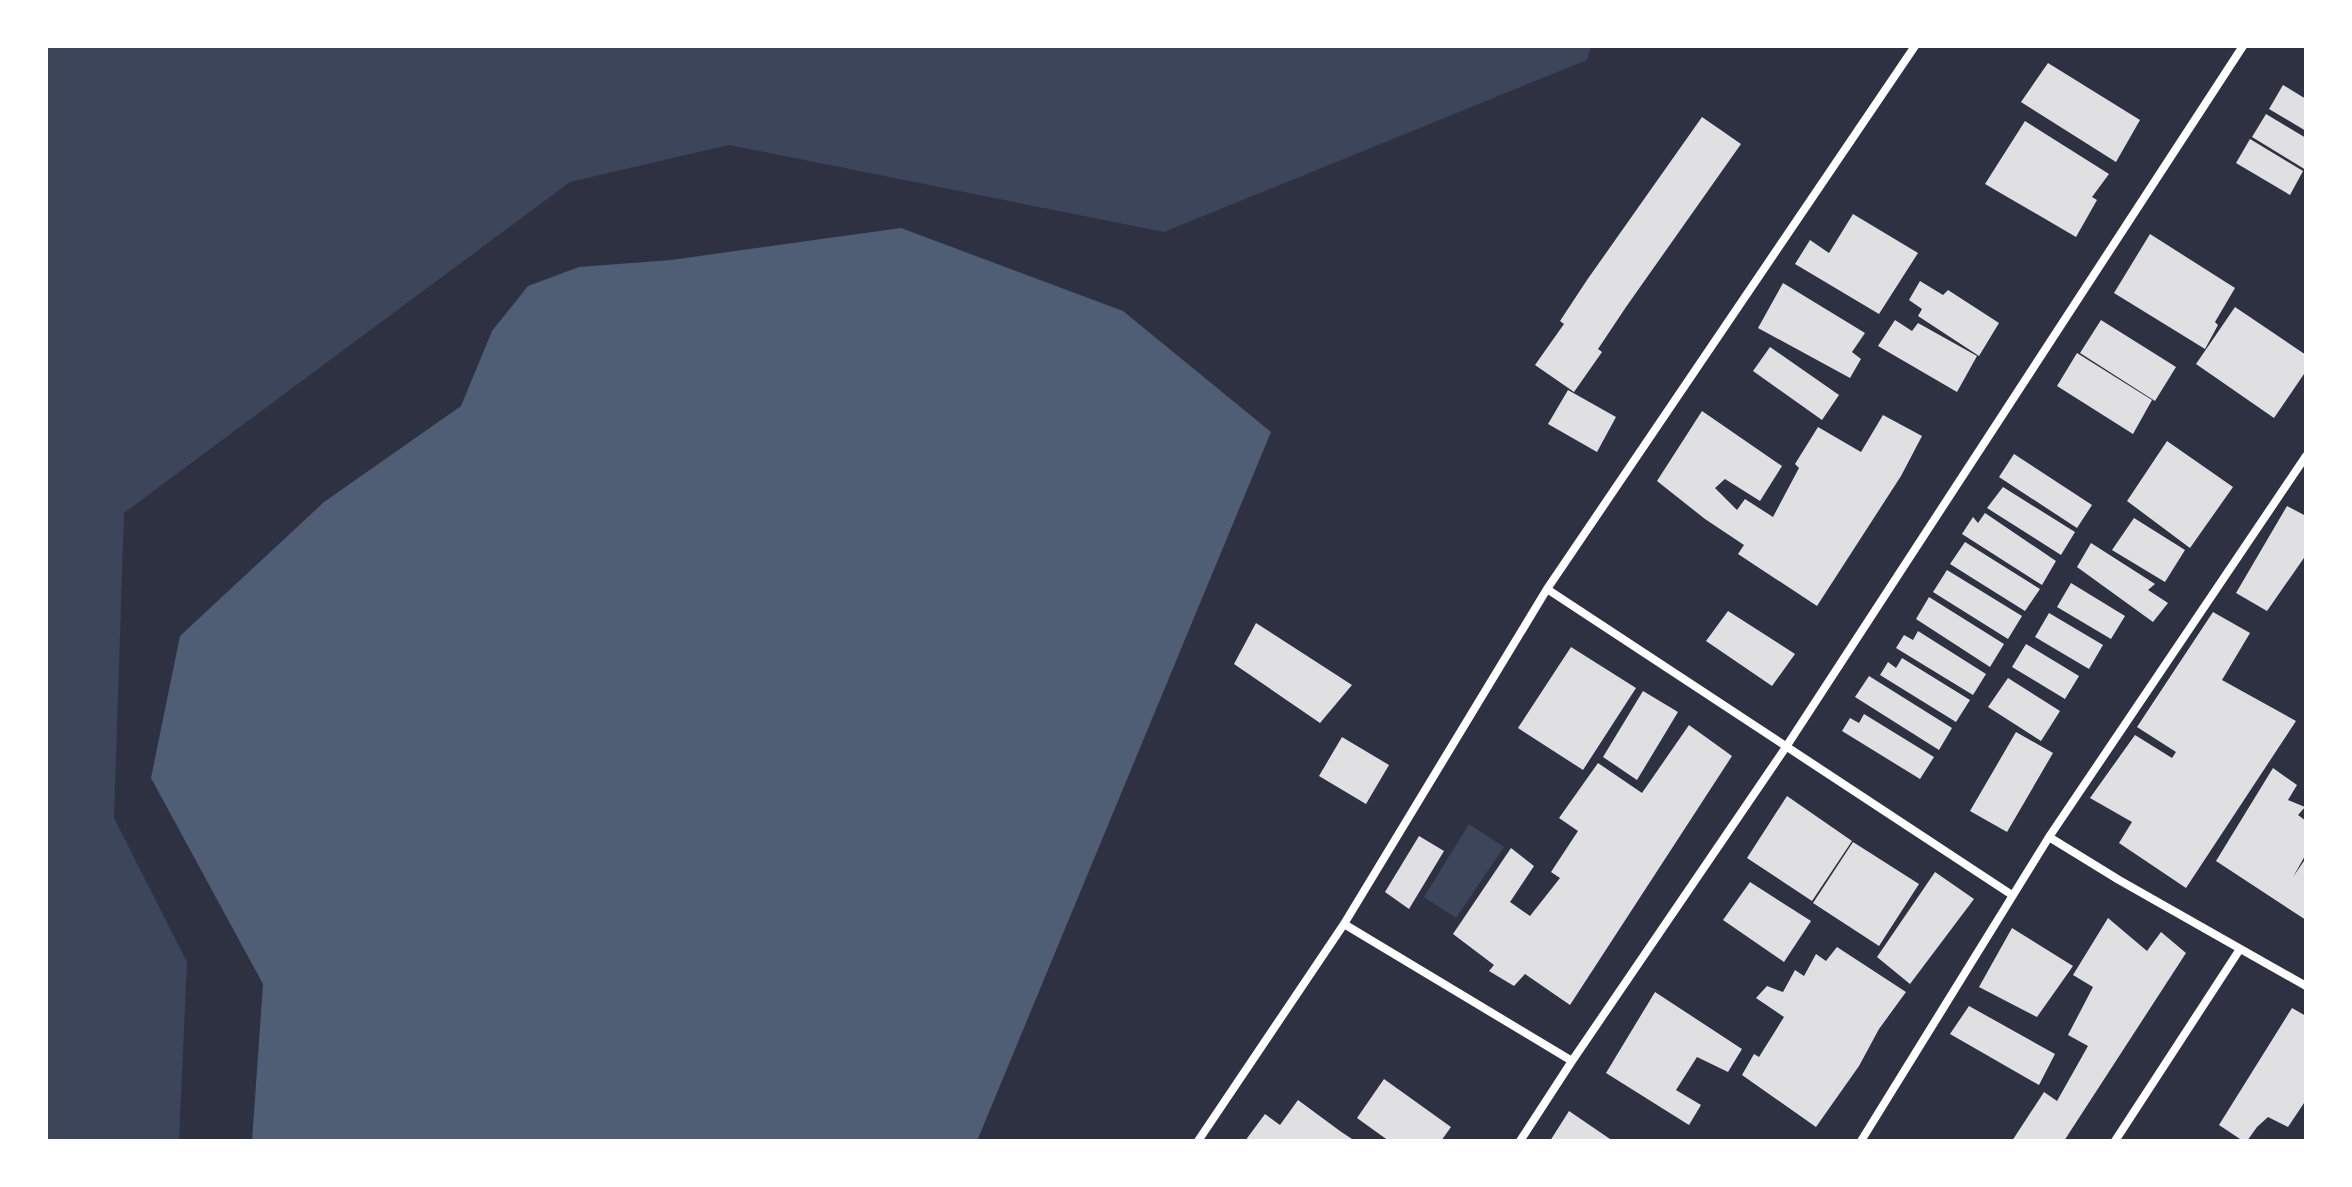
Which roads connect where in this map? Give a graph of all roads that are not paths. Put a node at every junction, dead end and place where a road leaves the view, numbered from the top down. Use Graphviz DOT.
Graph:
graph roads {
  1 [pos="1915,46"];
  2 [pos="2243,46"];
  3 [pos="2306,456"];
  4 [pos="1547,589"];
  5 [pos="1786,747"];
  6 [pos="2049,837"];
  7 [pos="2012,895"];
  8 [pos="1344,924"];
  9 [pos="2240,949"];
  10 [pos="2306,986"];
  11 [pos="1572,1061"];
  12 [pos="1198,1141"];
  13 [pos="1520,1141"];
  14 [pos="1861,1141"];
  15 [pos="2115,1141"];
  1 -- 4 [label="street"];
  2 -- 5 [label="street"];
  3 -- 6 [label="street"];
  4 -- 5 [label="street"];
  4 -- 8 [label="street"];
  5 -- 7 [label="street"];
  5 -- 11 [label="street"];
  6 -- 7 [label="street"];
  6 -- 9 [label="street"];
  7 -- 14 [label="street"];
  8 -- 11 [label="street"];
  8 -- 12 [label="street"];
  9 -- 10 [label="street"];
  9 -- 15 [label="street"];
  11 -- 13 [label="street"];
}
